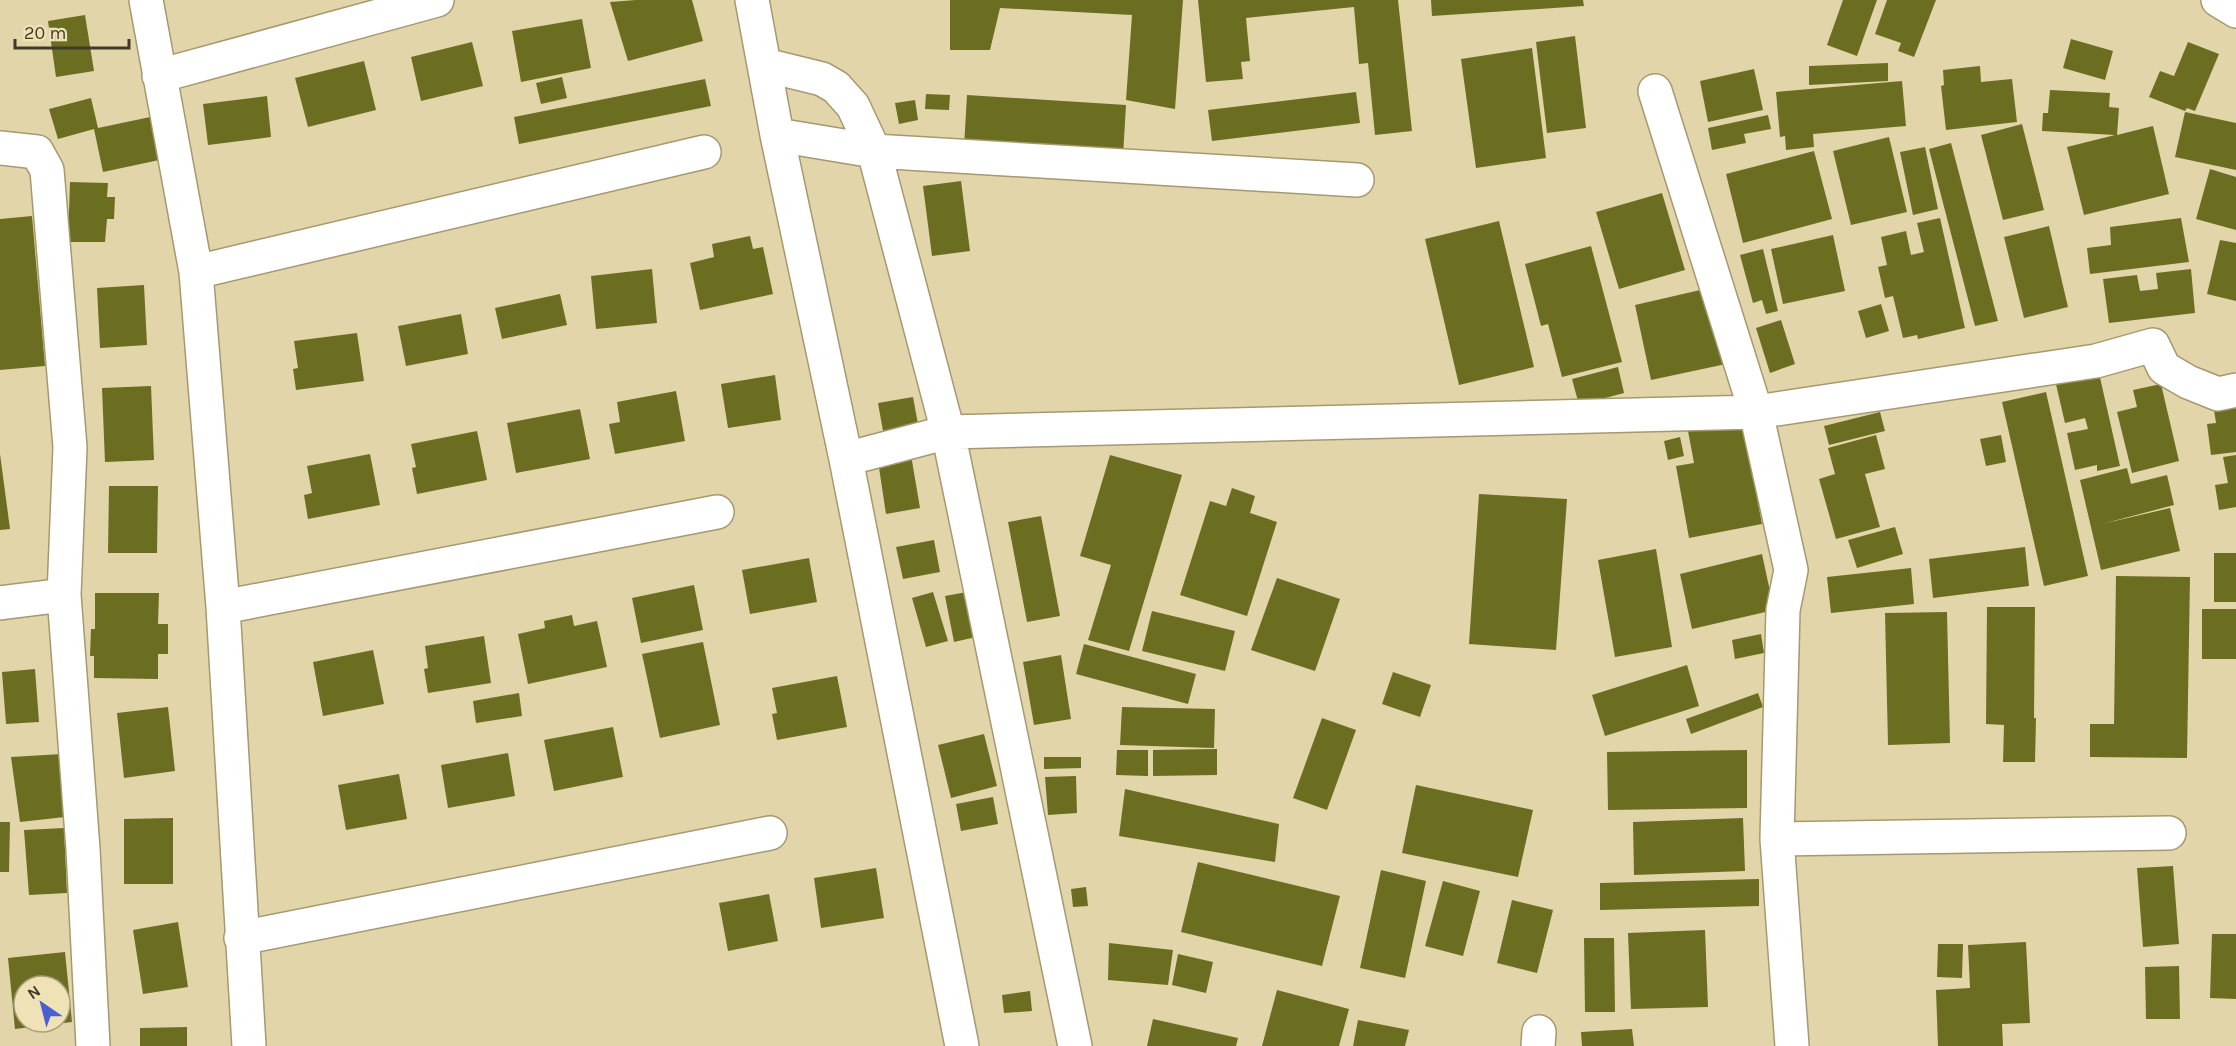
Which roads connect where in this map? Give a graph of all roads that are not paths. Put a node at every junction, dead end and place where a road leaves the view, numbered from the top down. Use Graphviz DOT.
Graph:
graph roads {
  1 [pos="146,0"];
  2 [pos="437,0"];
  3 [pos="752,0"];
  4 [pos="2218,0"];
  5 [pos="2236,11"];
  6 [pos="765,65"];
  7 [pos="159,76"];
  8 [pos="1655,91"];
  9 [pos="777,135"];
  10 [pos="0,148"];
  11 [pos="874,151"];
  12 [pos="704,152"];
  13 [pos="1357,180"];
  14 [pos="196,272"];
  15 [pos="2236,390"];
  16 [pos="1756,412"];
  17 [pos="948,432"];
  18 [pos="846,459"];
  19 [pos="717,512"];
  20 [pos="64,595"];
  21 [pos="0,603"];
  22 [pos="223,607"];
  23 [pos="770,833"];
  24 [pos="2169,833"];
  25 [pos="1777,839"];
  26 [pos="241,938"];
  27 [pos="93,1046"];
  28 [pos="249,1046"];
  29 [pos="962,1046"];
  30 [pos="1076,1046"];
  31 [pos="1792,1046"];
  1 -- 7 [label="street"];
  2 -- 7 [label="street"];
  3 -- 6 [label="street"];
  4 -- 5 [label="street"];
  6 -- 9 [label="street"];
  6 -- 11 [label="street"];
  7 -- 14 [label="street"];
  8 -- 16 [label="street"];
  9 -- 11 [label="street"];
  9 -- 18 [label="street"];
  10 -- 20 [label="street"];
  11 -- 13 [label="street"];
  11 -- 17 [label="street"];
  12 -- 14 [label="street"];
  14 -- 22 [label="street"];
  15 -- 16 [label="street"];
  16 -- 17 [label="street"];
  16 -- 25 [label="street"];
  17 -- 18 [label="street"];
  17 -- 30 [label="street"];
  18 -- 29 [label="street"];
  19 -- 22 [label="street"];
  20 -- 21 [label="street"];
  20 -- 27 [label="street"];
  22 -- 26 [label="street"];
  23 -- 26 [label="street"];
  24 -- 25 [label="street"];
  25 -- 31 [label="street"];
  26 -- 28 [label="street"];
}
